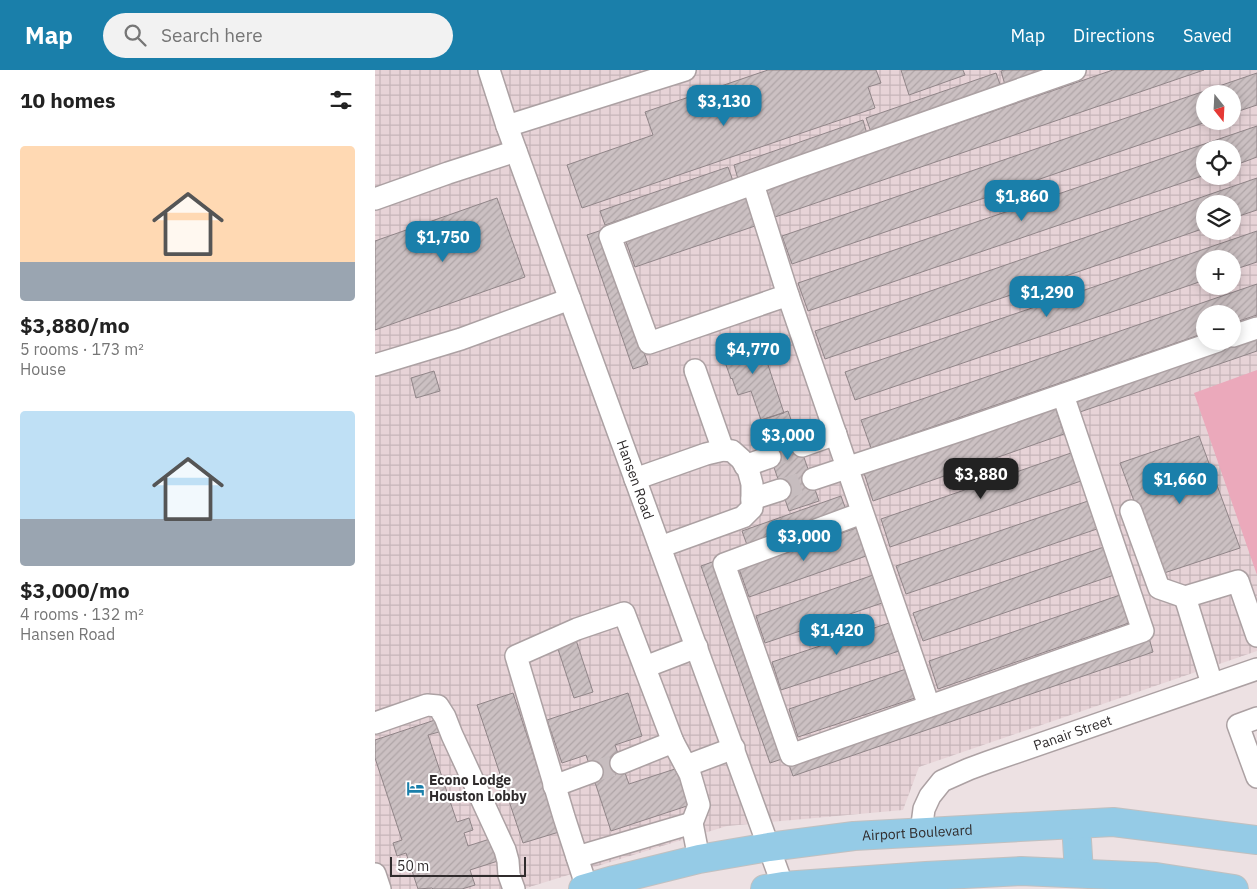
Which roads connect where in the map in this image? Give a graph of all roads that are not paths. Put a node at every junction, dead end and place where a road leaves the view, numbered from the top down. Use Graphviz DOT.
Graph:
graph roads {
  1 [pos="489,70"];
  2 [pos="685,70"];
  3 [pos="1075,70"];
  4 [pos="507,126"];
  5 [pos="516,151"];
  6 [pos="753,184"];
  7 [pos="375,199"];
  8 [pos="789,296"];
  9 [pos="570,299"];
  10 [pos="1257,328"];
  11 [pos="1241,333"];
  12 [pos="1196,349"];
  13 [pos="375,366"];
  14 [pos="695,370"];
  15 [pos="1063,395"];
  16 [pos="835,434"];
  17 [pos="802,446"];
  18 [pos="723,450"];
  19 [pos="770,457"];
  20 [pos="745,466"];
  21 [pos="847,468"];
  22 [pos="635,479"];
  23 [pos="813,479"];
  24 [pos="780,490"];
  25 [pos="752,499"];
  26 [pos="1131,511"];
  27 [pos="863,513"];
  28 [pos="660,547"];
  29 [pos="1185,597"];
  30 [pos="1257,636"];
  31 [pos="697,647"];
  32 [pos="645,667"];
  33 [pos="1257,668"];
  34 [pos="1212,684"];
  35 [pos="929,706"];
  36 [pos="1257,718"];
  37 [pos="375,723"];
  38 [pos="673,742"];
  39 [pos="733,748"];
  40 [pos="621,762"];
  41 [pos="686,766"];
  42 [pos="592,772"];
  43 [pos="1257,777"];
  44 [pos="554,786"];
  45 [pos="692,823"];
  46 [pos="1076,824"];
  47 [pos="921,832"];
  48 [pos="633,840"];
  49 [pos="1257,840"];
  50 [pos="769,847"];
  51 [pos="577,857"];
  52 [pos="699,859"];
  53 [pos="642,873"];
  54 [pos="1079,873"];
  55 [pos="375,874"];
  56 [pos="585,888"];
  57 [pos="777,888"];
  58 [pos="380,889"];
  59 [pos="514,889"];
  60 [pos="1234,889"];
  1 -- 4 [label="street, Hansen Road"];
  2 -- 4 [label="street"];
  3 -- 6 [label="street"];
  4 -- 5 [label="street, Hansen Road"];
  5 -- 7 [label="street"];
  5 -- 9 [label="street, Hansen Road"];
  6 -- 8 [label="street"];
  6 -- 8 [label="street"];
  8 -- 16 [label="street"];
  9 -- 13 [label="street"];
  9 -- 22 [label="street, Hansen Road"];
  10 -- 11 [label="street"];
  12 -- 15 [label="street"];
  14 -- 18 [label="street"];
  15 -- 21 [label="street"];
  15 -- 35 [label="street"];
  16 -- 17 [label="street"];
  16 -- 21 [label="street"];
  18 -- 20 [label="street"];
  18 -- 22 [label="street"];
  19 -- 20 [label="street"];
  20 -- 25 [label="street"];
  21 -- 23 [label="street"];
  21 -- 27 [label="street"];
  22 -- 28 [label="street, Hansen Road"];
  24 -- 25 [label="street"];
  25 -- 28 [label="street"];
  26 -- 29 [label="street"];
  27 -- 35 [label="street"];
  27 -- 35 [label="street"];
  28 -- 31 [label="street, Hansen Road"];
  29 -- 30 [label="street"];
  29 -- 34 [label="street"];
  31 -- 32 [label="street"];
  31 -- 39 [label="street, Hansen Road"];
  32 -- 38 [label="street"];
  32 -- 44 [label="street"];
  33 -- 34 [label="street, Panair Street"];
  34 -- 47 [label="street, Panair Street"];
  36 -- 43 [label="street"];
  37 -- 59 [label="street"];
  38 -- 40 [label="street"];
  38 -- 41 [label="street"];
  39 -- 41 [label="street"];
  39 -- 50 [label="street, Hansen Road"];
  41 -- 45 [label="street"];
  42 -- 44 [label="street"];
  44 -- 51 [label="street"];
  45 -- 48 [label="street"];
  45 -- 52 [label="street"];
  46 -- 47 [label="main road, Airport Boulevard"];
  46 -- 49 [label="main road, Airport Boulevard"];
  46 -- 54 [label="main road"];
  47 -- 50 [label="main road, Airport Boulevard"];
  48 -- 51 [label="street"];
  48 -- 53 [label="street"];
  50 -- 52 [label="main road, Airport Boulevard"];
  50 -- 57 [label="street, Hansen Road"];
  51 -- 56 [label="street"];
  52 -- 53 [label="main road, Airport Boulevard"];
  53 -- 56 [label="main road, Airport Boulevard"];
  54 -- 57 [label="main road"];
  54 -- 60 [label="main road"];
  55 -- 58 [label="street"];
}
